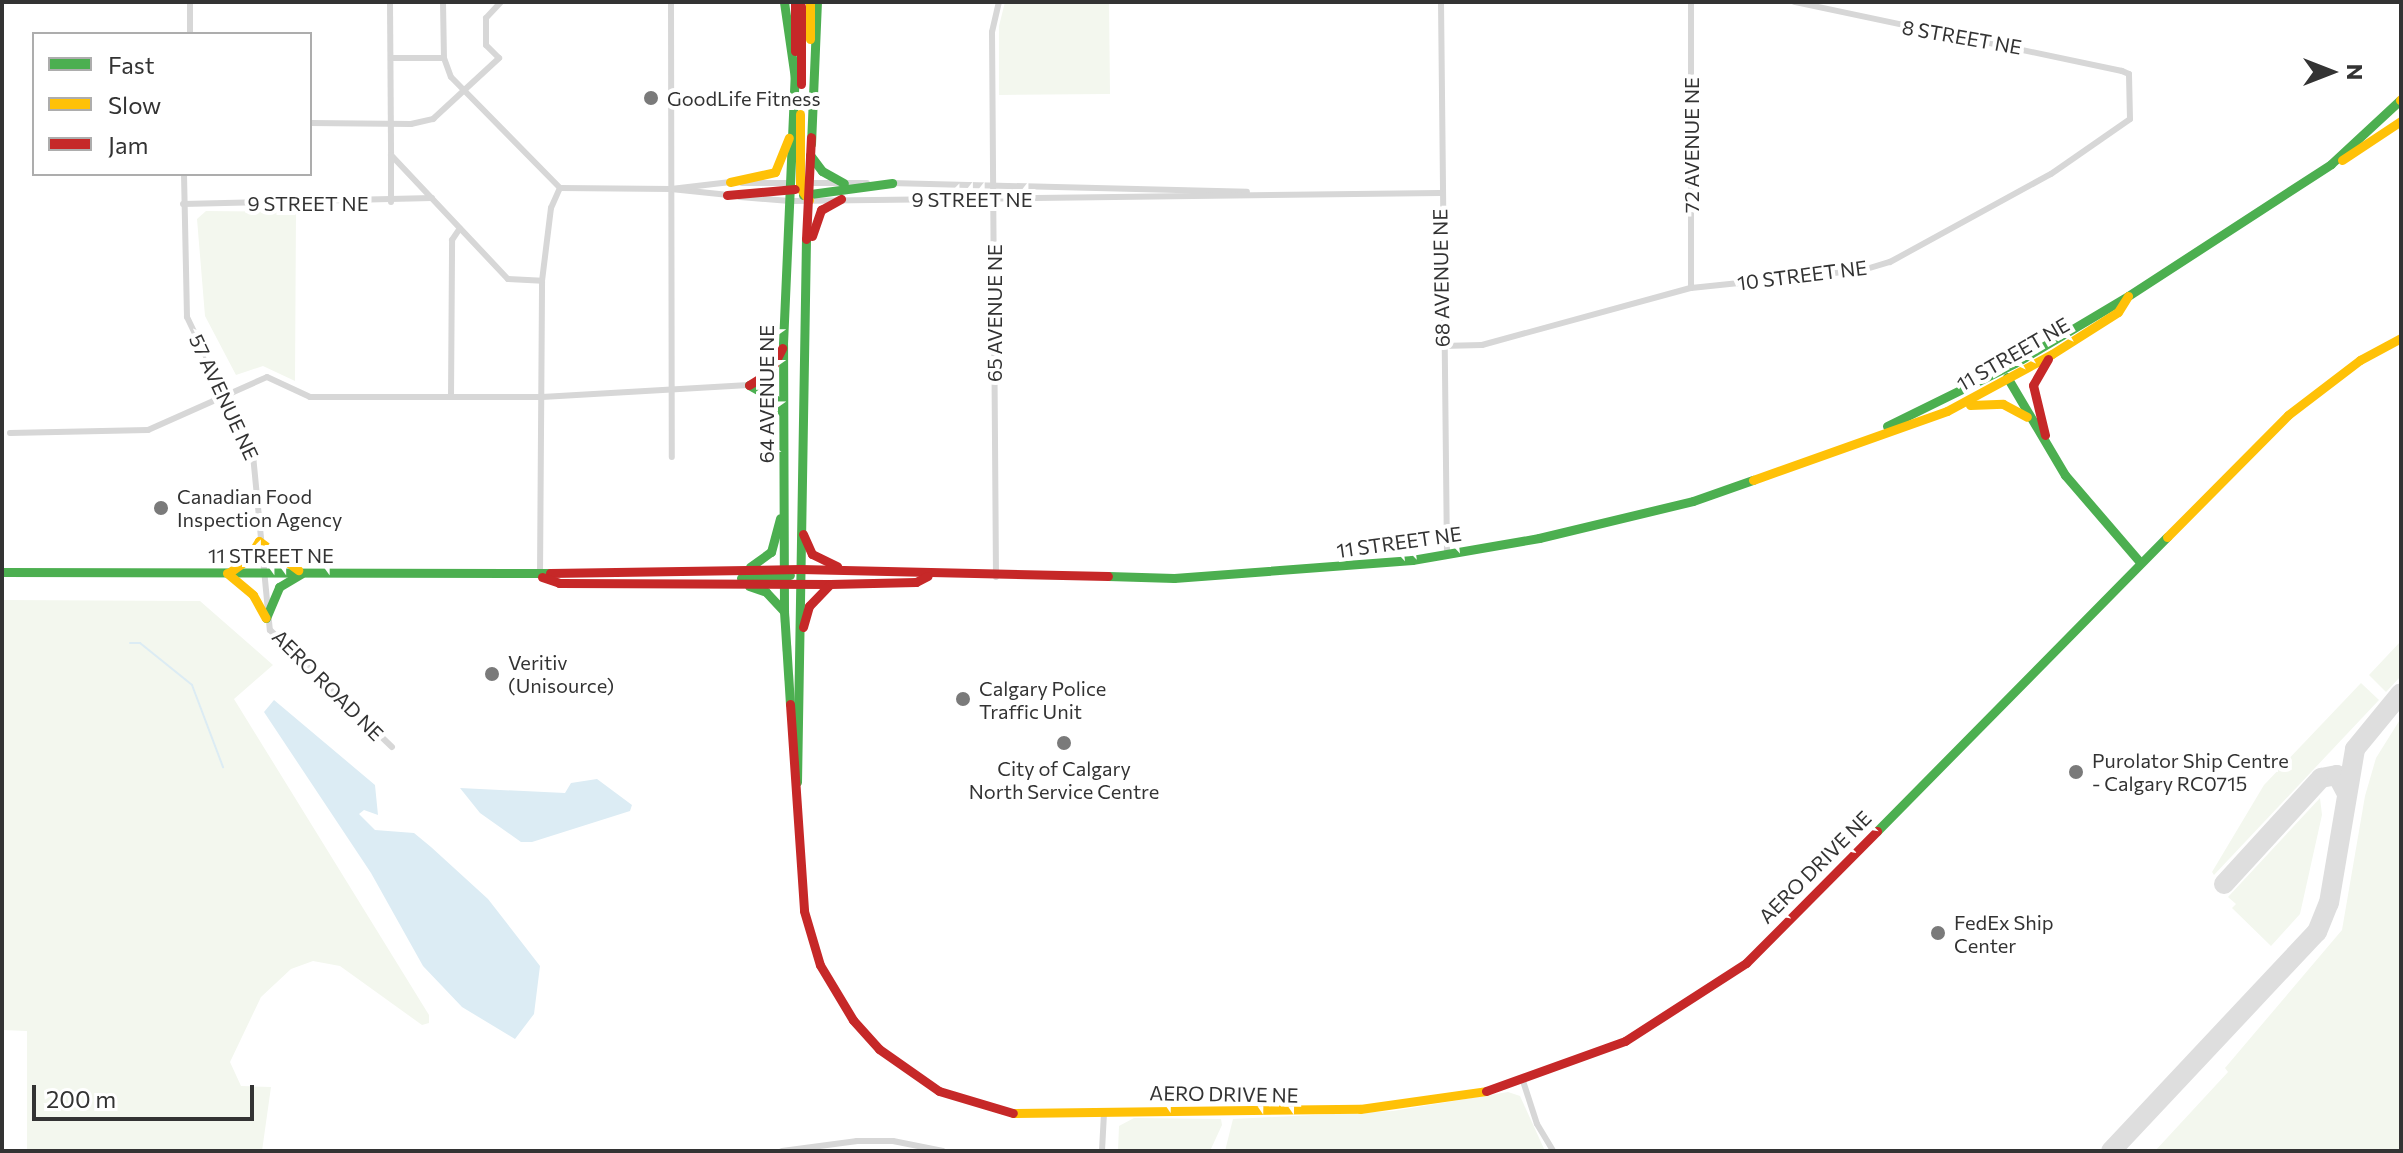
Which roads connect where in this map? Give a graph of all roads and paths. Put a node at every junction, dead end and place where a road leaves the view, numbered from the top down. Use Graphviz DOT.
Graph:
graph roads {
  1 [pos="190,2"];
  2 [pos="390,2"];
  3 [pos="443,2"];
  4 [pos="501,2"];
  5 [pos="671,2"];
  6 [pos="784,2"];
  7 [pos="795,2"];
  8 [pos="801,2"];
  9 [pos="810,2"];
  10 [pos="817,2"];
  11 [pos="999,2"];
  12 [pos="1441,2"];
  13 [pos="1691,2"];
  14 [pos="1794,2"];
  15 [pos="190,32"];
  16 [pos="391,58"];
  17 [pos="444,58"];
  18 [pos="795,78"];
  19 [pos="466,93"];
  20 [pos="2401,100"];
  21 [pos="794,119"];
  22 [pos="2130,119"];
  23 [pos="2401,121"];
  24 [pos="312,123"];
  25 [pos="391,124"];
  26 [pos="811,144"];
  27 [pos="391,155"];
  28 [pos="810,155"];
  29 [pos="2331,164"];
  30 [pos="184,176"];
  31 [pos="730,182"];
  32 [pos="844,183"];
  33 [pos="892,183"];
  34 [pos="993,184"];
  35 [pos="560,188"];
  36 [pos="671,189"];
  37 [pos="801,189"];
  38 [pos="1440,193"];
  39 [pos="1274,194"];
  40 [pos="727,195"];
  41 [pos="432,198"];
  42 [pos="841,199"];
  43 [pos="994,199"];
  44 [pos="790,201"];
  45 [pos="391,202"];
  46 [pos="183,204"];
  47 [pos="460,228"];
  48 [pos="542,281"];
  49 [pos="1691,288"];
  50 [pos="2128,296"];
  51 [pos="803,314"];
  52 [pos="2401,338"];
  53 [pos="783,344"];
  54 [pos="1442,346"];
  55 [pos="2052,354"];
  56 [pos="2003,369"];
  57 [pos="2008,381"];
  58 [pos="749,385"];
  59 [pos="670,388"];
  60 [pos="225,396"];
  61 [pos="451,397"];
  62 [pos="542,397"];
  63 [pos="1959,406"];
  64 [pos="784,417"];
  65 [pos="2032,422"];
  66 [pos="10,433"];
  67 [pos="1858,440"];
  68 [pos="2053,456"];
  69 [pos="672,457"];
  70 [pos="784,495"];
  71 [pos="801,529"];
  72 [pos="259,541"];
  73 [pos="1447,554"];
  74 [pos="2139,561"];
  75 [pos="746,569"];
  76 [pos="800,569"];
  77 [pos="856,571"];
  78 [pos="2,572"];
  79 [pos="304,572"];
  80 [pos="227,573"];
  81 [pos="263,573"];
  82 [pos="540,576"];
  83 [pos="784,576"];
  84 [pos="928,576"];
  85 [pos="996,577"];
  86 [pos="658,583"];
  87 [pos="734,583"];
  88 [pos="800,583"];
  89 [pos="830,584"];
  90 [pos="784,611"];
  91 [pos="266,618"];
  92 [pos="800,646"];
  93 [pos="392,747"];
  94 [pos="797,785"];
  95 [pos="1523,1081"];
  96 [pos="1104,1113"];
  97 [pos="782,1151"];
  98 [pos="943,1151"];
  99 [pos="1102,1151"];
  100 [pos="1553,1151"];
  1 -- 15 [label="street"];
  2 -- 16 [label="street"];
  3 -- 17 [label="street"];
  4 -- 19 [label="street"];
  5 -- 36 [label="street"];
  6 -- 18 [label="main road"];
  7 -- 18 [label="main road, 64 AVENUE NE"];
  8 -- 37 [label="main road"];
  9 -- 26 [label="main road, 64 AVENUE NE"];
  10 -- 26 [label="main road"];
  11 -- 34 [label="street, 65 AVENUE NE"];
  12 -- 38 [label="street, 68 AVENUE NE"];
  13 -- 49 [label="street, 72 AVENUE NE"];
  14 -- 22 [label="street, 8 STREET NE"];
  16 -- 17 [label="street"];
  16 -- 25 [label="street"];
  17 -- 19 [label="street"];
  18 -- 21 [label="main road, 64 AVENUE NE"];
  19 -- 25 [label="street"];
  19 -- 35 [label="street"];
  20 -- 29 [label="main road, 11 STREET NE"];
  21 -- 31 [label="main road"];
  21 -- 37 [label="main road, 64 AVENUE NE"];
  22 -- 49 [label="street, 10 STREET NE"];
  23 -- 29 [label="main road, 11 STREET NE"];
  24 -- 25 [label="street"];
  25 -- 27 [label="street"];
  26 -- 28 [label="main road, 64 AVENUE NE"];
  27 -- 41 [label="street"];
  27 -- 45 [label="street"];
  28 -- 32 [label="main road"];
  28 -- 37 [label="main road, 64 AVENUE NE"];
  29 -- 50 [label="main road, 11 STREET NE"];
  30 -- 46 [label="street, 57 AVENUE NE"];
  31 -- 36 [label="street, 9 STREET NE"];
  31 -- 37 [label="street, 9 STREET NE"];
  32 -- 33 [label="street, 9 STREET NE"];
  32 -- 37 [label="street, 9 STREET NE"];
  33 -- 34 [label="street, 9 STREET NE"];
  33 -- 37 [label="main road"];
  34 -- 39 [label="street, 9 STREET NE"];
  34 -- 43 [label="street, 65 AVENUE NE"];
  35 -- 36 [label="street, 9 STREET NE"];
  35 -- 48 [label="street"];
  36 -- 40 [label="street, 9 STREET NE"];
  36 -- 59 [label="street"];
  37 -- 40 [label="main road"];
  37 -- 42 [label="street, 9 STREET NE"];
  37 -- 44 [label="main road, 64 AVENUE NE"];
  37 -- 44 [label="street, 9 STREET NE"];
  37 -- 51 [label="main road, 64 AVENUE NE"];
  38 -- 39 [label="street, 9 STREET NE"];
  38 -- 54 [label="street, 68 AVENUE NE"];
  39 -- 43 [label="street, 9 STREET NE"];
  40 -- 44 [label="street, 9 STREET NE"];
  41 -- 45 [label="street, 9 STREET NE"];
  41 -- 47 [label="street"];
  42 -- 43 [label="street, 9 STREET NE"];
  42 -- 51 [label="main road"];
  43 -- 85 [label="street, 65 AVENUE NE"];
  44 -- 53 [label="main road, 64 AVENUE NE"];
  45 -- 46 [label="street, 9 STREET NE"];
  46 -- 60 [label="street, 57 AVENUE NE"];
  47 -- 48 [label="street"];
  47 -- 61 [label="street"];
  48 -- 62 [label="street"];
  49 -- 54 [label="street, 10 STREET NE"];
  50 -- 55 [label="main road, 11 STREET NE"];
  50 -- 56 [label="main road, 11 STREET NE"];
  51 -- 71 [label="main road, 64 AVENUE NE"];
  52 -- 74 [label="main road, AERO DRIVE NE"];
  53 -- 58 [label="main road"];
  53 -- 64 [label="main road, 64 AVENUE NE"];
  54 -- 73 [label="street, 68 AVENUE NE"];
  55 -- 57 [label="main road, 11 STREET NE"];
  55 -- 68 [label="main road"];
  56 -- 57 [label="main road"];
  56 -- 67 [label="main road, 11 STREET NE"];
  57 -- 63 [label="main road, 11 STREET NE"];
  57 -- 65 [label="main road"];
  58 -- 59 [label="street"];
  58 -- 64 [label="main road"];
  59 -- 62 [label="street"];
  59 -- 69 [label="street"];
  60 -- 61 [label="street"];
  60 -- 66 [label="street"];
  60 -- 72 [label="street, 57 AVENUE NE"];
  61 -- 62 [label="street"];
  62 -- 82 [label="street"];
  63 -- 65 [label="main road"];
  63 -- 67 [label="main road, 11 STREET NE"];
  64 -- 70 [label="main road, 64 AVENUE NE"];
  65 -- 68 [label="main road"];
  67 -- 73 [label="main road, 11 STREET NE"];
  68 -- 74 [label="main road"];
  70 -- 75 [label="main road"];
  70 -- 83 [label="main road, 64 AVENUE NE"];
  71 -- 76 [label="main road, 64 AVENUE NE"];
  71 -- 77 [label="main road"];
  72 -- 79 [label="main road"];
  72 -- 80 [label="main road"];
  72 -- 81 [label="street, 57 AVENUE NE"];
  73 -- 85 [label="main road, 11 STREET NE"];
  74 -- 95 [label="main road, AERO DRIVE NE"];
  75 -- 82 [label="main road, 11 STREET NE"];
  75 -- 83 [label="main road, 11 STREET NE"];
  76 -- 77 [label="main road, 11 STREET NE"];
  76 -- 83 [label="main road"];
  76 -- 88 [label="main road, 64 AVENUE NE"];
  77 -- 84 [label="main road, 11 STREET NE"];
  78 -- 80 [label="main road, 11 STREET NE"];
  79 -- 81 [label="main road, 11 STREET NE"];
  79 -- 82 [label="main road, 11 STREET NE"];
  79 -- 91 [label="main road"];
  80 -- 81 [label="main road, 11 STREET NE"];
  80 -- 91 [label="main road"];
  81 -- 91 [label="street, AERO ROAD NE"];
  82 -- 86 [label="main road, 11 STREET NE"];
  83 -- 86 [label="main road"];
  83 -- 87 [label="main road, 11 STREET NE"];
  83 -- 88 [label="main road, 11 STREET NE"];
  83 -- 90 [label="main road, 64 AVENUE NE"];
  84 -- 85 [label="main road, 11 STREET NE"];
  84 -- 89 [label="main road, 11 STREET NE"];
  86 -- 87 [label="main road, 11 STREET NE"];
  87 -- 90 [label="main road"];
  88 -- 89 [label="main road, 11 STREET NE"];
  88 -- 92 [label="main road, 64 AVENUE NE"];
  89 -- 92 [label="main road"];
  90 -- 94 [label="main road, 64 AVENUE NE"];
  91 -- 93 [label="street, AERO ROAD NE"];
  92 -- 94 [label="main road, 64 AVENUE NE"];
  94 -- 96 [label="main road, 64 AVENUE NE"];
  95 -- 96 [label="main road, AERO DRIVE NE"];
  95 -- 100 [label="street"];
  96 -- 99 [label="street"];
  97 -- 98 [label="street"];
}
